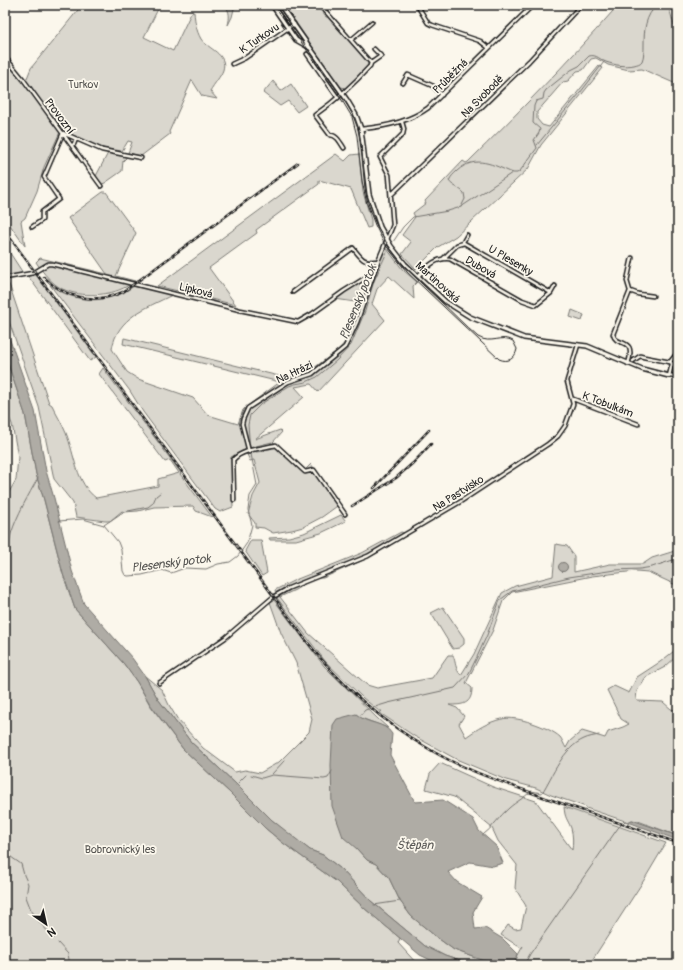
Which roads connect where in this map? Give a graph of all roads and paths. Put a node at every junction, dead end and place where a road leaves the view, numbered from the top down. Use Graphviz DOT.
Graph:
graph roads {
  1 [pos="272,5"];
  2 [pos="280,5"];
  3 [pos="320,5"];
  4 [pos="417,5"];
  5 [pos="533,5"];
  6 [pos="581,5"];
  7 [pos="372,22"];
  8 [pos="294,24"];
  9 [pos="288,28"];
  10 [pos="351,40"];
  11 [pos="490,48"];
  12 [pos="374,49"];
  13 [pos="307,54"];
  14 [pos="5,57"];
  15 [pos="317,57"];
  16 [pos="371,63"];
  17 [pos="232,64"];
  18 [pos="403,83"];
  19 [pos="343,94"];
  20 [pos="442,95"];
  21 [pos="338,98"];
  22 [pos="402,122"];
  23 [pos="361,129"];
  24 [pos="63,133"];
  25 [pos="76,139"];
  26 [pos="72,145"];
  27 [pos="344,148"];
  28 [pos="141,158"];
  29 [pos="101,186"];
  30 [pos="391,195"];
  31 [pos="32,227"];
  32 [pos="467,235"];
  33 [pos="387,240"];
  34 [pos="463,242"];
  35 [pos="632,258"];
  36 [pos="443,259"];
  37 [pos="378,261"];
  38 [pos="373,273"];
  39 [pos="418,276"];
  40 [pos="5,278"];
  41 [pos="555,286"];
  42 [pos="630,291"];
  43 [pos="293,292"];
  44 [pos="551,293"];
  45 [pos="653,296"];
  46 [pos="578,345"];
  47 [pos="678,352"];
  48 [pos="629,359"];
  49 [pos="633,361"];
  50 [pos="671,363"];
  51 [pos="628,364"];
  52 [pos="632,365"];
  53 [pos="678,366"];
  54 [pos="669,376"];
  55 [pos="678,376"];
  56 [pos="573,399"];
  57 [pos="638,424"];
  58 [pos="249,452"];
  59 [pos="234,500"];
  60 [pos="345,514"];
  61 [pos="159,683"];
  1 -- 9 [label="street, Martinovská"];
  2 -- 8 [label="street, Martinovská"];
  3 -- 10 [label="street"];
  4 -- 11 [label="street"];
  5 -- 11 [label="street, Průběžná"];
  6 -- 30 [label="street, Na Svobodě"];
  7 -- 10 [label="street"];
  8 -- 9 [label="street, K Turkovu"];
  8 -- 15 [label="street, Martinovská"];
  9 -- 15 [label="street, Martinovská"];
  9 -- 17 [label="street, K Turkovu"];
  10 -- 16 [label="street"];
  11 -- 20 [label="street, Průběžná"];
  12 -- 16 [label="street"];
  13 -- 21 [label="street"];
  14 -- 24 [label="street, Provozní"];
  15 -- 19 [label="street, Martinovská"];
  16 -- 19 [label="street"];
  18 -- 20 [label="street"];
  19 -- 21 [label="street"];
  19 -- 23 [label="street, Martinovská"];
  20 -- 22 [label="street, Průběžná"];
  21 -- 27 [label="street"];
  22 -- 23 [label="street, Průběžná"];
  22 -- 30 [label="street"];
  23 -- 33 [label="street, Martinovská"];
  24 -- 25 [label="street"];
  24 -- 26 [label="street, Provozní"];
  24 -- 31 [label="street"];
  25 -- 26 [label="street"];
  25 -- 28 [label="street"];
  26 -- 29 [label="street, Provozní"];
  30 -- 33 [label="street"];
  32 -- 34 [label="street"];
  33 -- 37 [label="street, Na Hrázi"];
  33 -- 39 [label="street, Martinovská"];
  34 -- 36 [label="street"];
  34 -- 44 [label="street, U Plesenky"];
  35 -- 42 [label="street"];
  36 -- 39 [label="street"];
  36 -- 44 [label="street, Dubová"];
  37 -- 38 [label="street, Na Hrázi"];
  37 -- 43 [label="street"];
  38 -- 40 [label="street, Lipková"];
  38 -- 58 [label="street, Na Hrázi"];
  39 -- 46 [label="street, Martinovská"];
  41 -- 44 [label="street"];
  42 -- 45 [label="street"];
  42 -- 48 [label="street"];
  46 -- 51 [label="street, Martinovská"];
  46 -- 56 [label="street"];
  47 -- 50 [label="street"];
  48 -- 49 [label="street"];
  48 -- 51 [label="street"];
  49 -- 50 [label="street"];
  49 -- 52 [label="street"];
  50 -- 53 [label="street"];
  50 -- 54 [label="street"];
  51 -- 52 [label="street, Martinovská"];
  52 -- 54 [label="street, Martinovská"];
  54 -- 55 [label="street, Martinovská"];
  56 -- 57 [label="street, K Tobulkám"];
  56 -- 61 [label="street, Na Pastvisko"];
  58 -- 59 [label="street"];
  58 -- 60 [label="street"];
}
